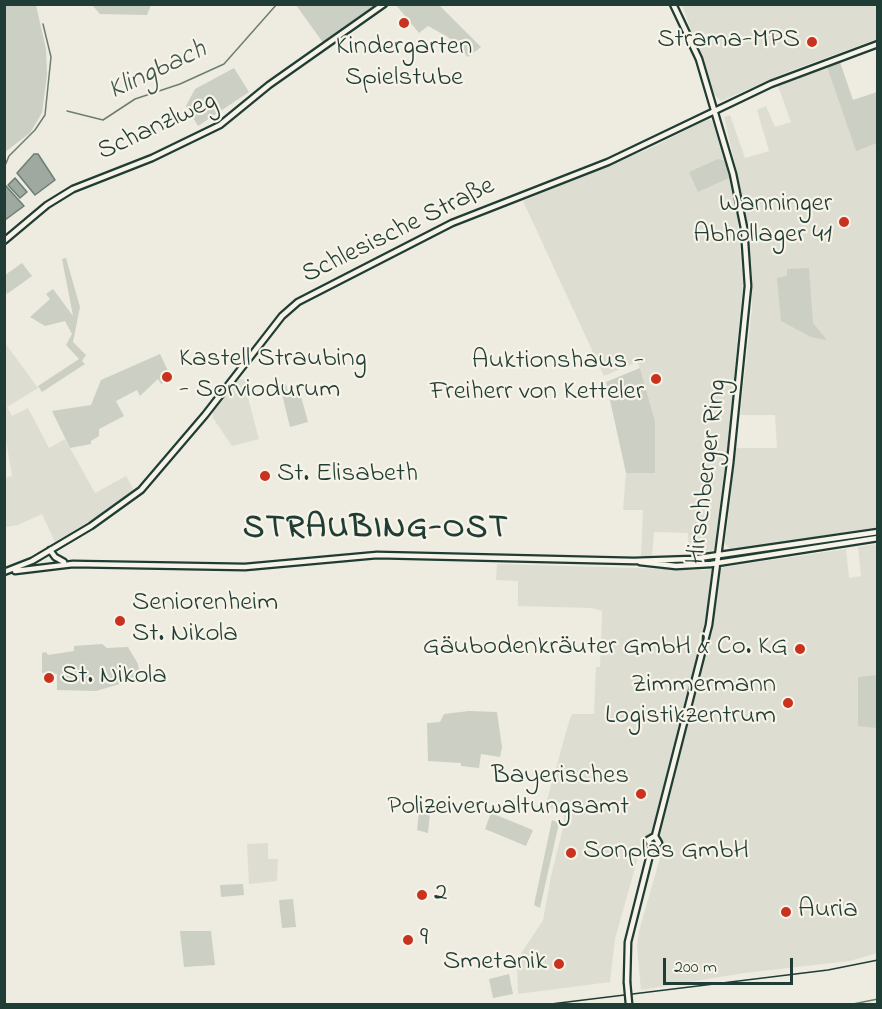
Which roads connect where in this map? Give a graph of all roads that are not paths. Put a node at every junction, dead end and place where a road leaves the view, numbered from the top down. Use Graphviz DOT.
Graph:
graph roads {
  1 [pos="384,4"];
  2 [pos="673,4"];
  3 [pos="878,44"];
  4 [pos="715,110"];
  5 [pos="4,241"];
  6 [pos="878,532"];
  7 [pos="878,538"];
  8 [pos="50,550"];
  9 [pos="718,556"];
  10 [pos="634,561"];
  11 [pos="717,563"];
  12 [pos="73,564"];
  13 [pos="5,572"];
  14 [pos="629,1005"];
  1 -- 5 [label="street, Schanzlweg"];
  2 -- 4 [label="street, Hirschberger Ring"];
  3 -- 4 [label="street, Schlesische Straße"];
  4 -- 8 [label="street, Schlesische Straße"];
  4 -- 9 [label="street, Hirschberger Ring"];
  6 -- 9 [label="street"];
  7 -- 11 [label="street"];
  8 -- 12 [label="street"];
  8 -- 13 [label="street, Schlesische Straße"];
  9 -- 10 [label="street"];
  9 -- 11 [label="street, Hirschberger Ring"];
  10 -- 11 [label="street"];
  10 -- 12 [label="street"];
  11 -- 14 [label="street, Hirschberger Ring, bridge"];
  12 -- 13 [label="street"];
}
